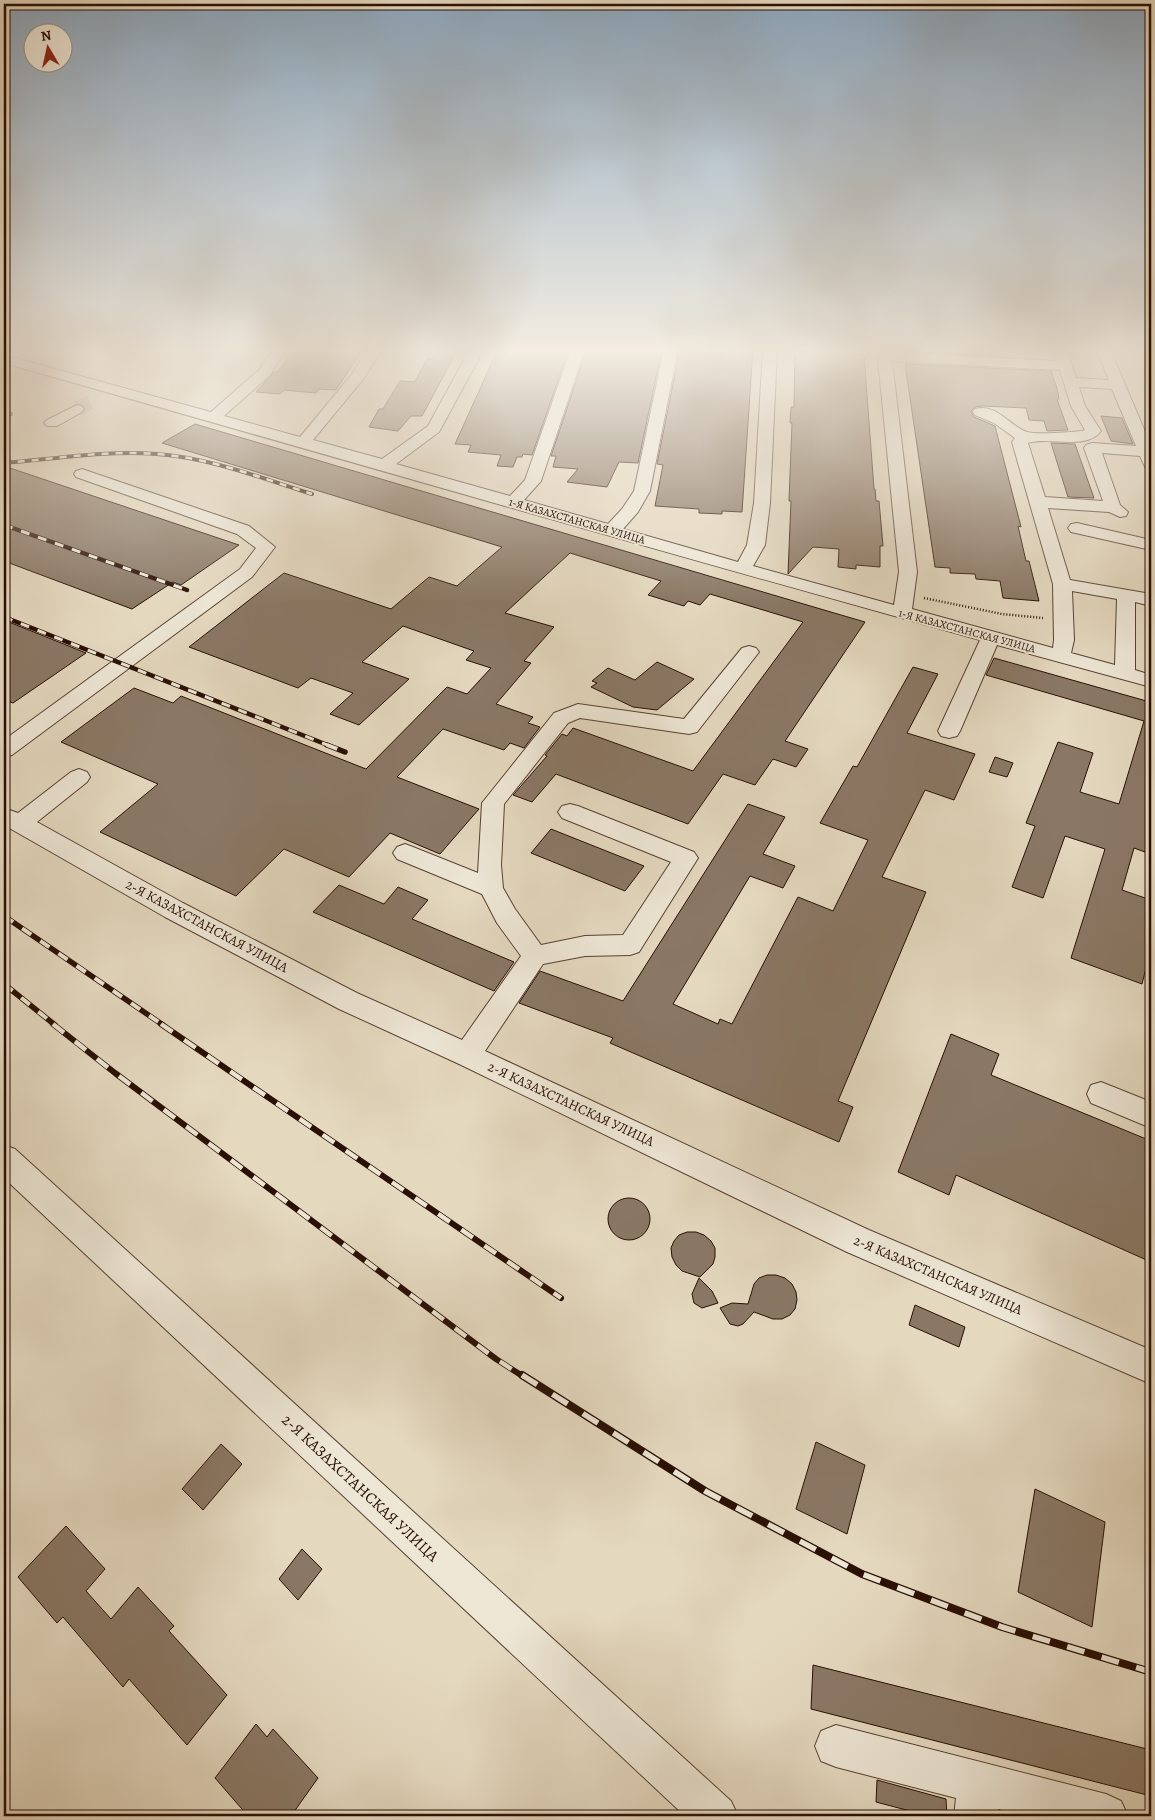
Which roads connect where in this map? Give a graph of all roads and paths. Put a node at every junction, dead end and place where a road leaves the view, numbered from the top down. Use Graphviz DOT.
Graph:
graph roads {
  1 [pos="272,434"];
  2 [pos="310,434"];
  3 [pos="428,434"];
  4 [pos="549,434"];
  5 [pos="654,434"];
  6 [pos="766,434"];
  7 [pos="893,434"];
  8 [pos="1019,434"];
  9 [pos="1089,434"];
  10 [pos="1140,434"];
  11 [pos="1025,437"];
  12 [pos="303,443"];
  13 [pos="1150,456"];
  14 [pos="384,465"];
  15 [pos="82,474"];
  16 [pos="1038,502"];
  17 [pos="513,503"];
  18 [pos="1077,528"];
  19 [pos="611,531"];
  20 [pos="1151,545"];
  21 [pos="743,569"];
  22 [pos="1062,584"];
  23 [pos="906,594"];
  24 [pos="1126,595"];
  25 [pos="1151,600"];
  26 [pos="902,613"];
  27 [pos="1064,620"];
  28 [pos="991,637"];
  29 [pos="749,652"];
  30 [pos="1060,656"];
  31 [pos="1124,674"];
  32 [pos="1151,681"];
  33 [pos="950,731"];
  34 [pos="4,750"];
  35 [pos="79,777"];
  36 [pos="570,812"];
  37 [pos="12,819"];
  38 [pos="405,853"];
  39 [pos="491,888"];
  40 [pos="535,956"];
  41 [pos="467,1055"];
  42 [pos="1101,1094"];
  43 [pos="1151,1115"];
  44 [pos="4,1160"];
  45 [pos="1151,1367"];
  46 [pos="836,1746"];
  47 [pos="977,1800"];
  48 [pos="716,1816"];
  49 [pos="1106,1816"];
  1 -- 12 [label="street, 1-Я КАЗАХСТАНСКАЯ УЛИЦА"];
  2 -- 12 [label="street"];
  3 -- 14 [label="street"];
  4 -- 17 [label="street"];
  5 -- 19 [label="street"];
  6 -- 21 [label="street"];
  7 -- 23 [label="street"];
  8 -- 11 [label="street"];
  9 -- 11 [label="street"];
  10 -- 13 [label="street"];
  11 -- 16 [label="street"];
  12 -- 14 [label="street, 1-Я КАЗАХСТАНСКАЯ УЛИЦА"];
  13 -- 16 [label="street"];
  14 -- 17 [label="street, 1-Я КАЗАХСТАНСКАЯ УЛИЦА"];
  15 -- 34 [label="street"];
  16 -- 22 [label="street"];
  17 -- 19 [label="street, 1-Я КАЗАХСТАНСКАЯ УЛИЦА"];
  18 -- 20 [label="street"];
  19 -- 21 [label="street, 1-Я КАЗАХСТАНСКАЯ УЛИЦА"];
  21 -- 26 [label="street, 1-Я КАЗАХСТАНСКАЯ УЛИЦА"];
  22 -- 24 [label="street"];
  22 -- 27 [label="street"];
  23 -- 26 [label="street"];
  23 -- 27 [label="path"];
  24 -- 25 [label="street"];
  24 -- 31 [label="street"];
  26 -- 28 [label="street, 1-Я КАЗАХСТАНСКАЯ УЛИЦА"];
  27 -- 30 [label="street"];
  28 -- 30 [label="street, 1-Я КАЗАХСТАНСКАЯ УЛИЦА"];
  28 -- 33 [label="street"];
  29 -- 39 [label="street"];
  30 -- 31 [label="street, 1-Я КАЗАХСТАНСКАЯ УЛИЦА"];
  31 -- 32 [label="street, 1-Я КАЗАХСТАНСКАЯ УЛИЦА"];
  35 -- 37 [label="street"];
  36 -- 40 [label="street"];
  37 -- 41 [label="street, 2-Я КАЗАХСТАНСКАЯ УЛИЦА"];
  38 -- 39 [label="street"];
  39 -- 40 [label="street"];
  40 -- 41 [label="street"];
  41 -- 45 [label="street, 2-Я КАЗАХСТАНСКАЯ УЛИЦА"];
  42 -- 43 [label="street"];
  44 -- 48 [label="street, 2-Я КАЗАХСТАНСКАЯ УЛИЦА"];
  46 -- 47 [label="street"];
  47 -- 49 [label="street"];
}
